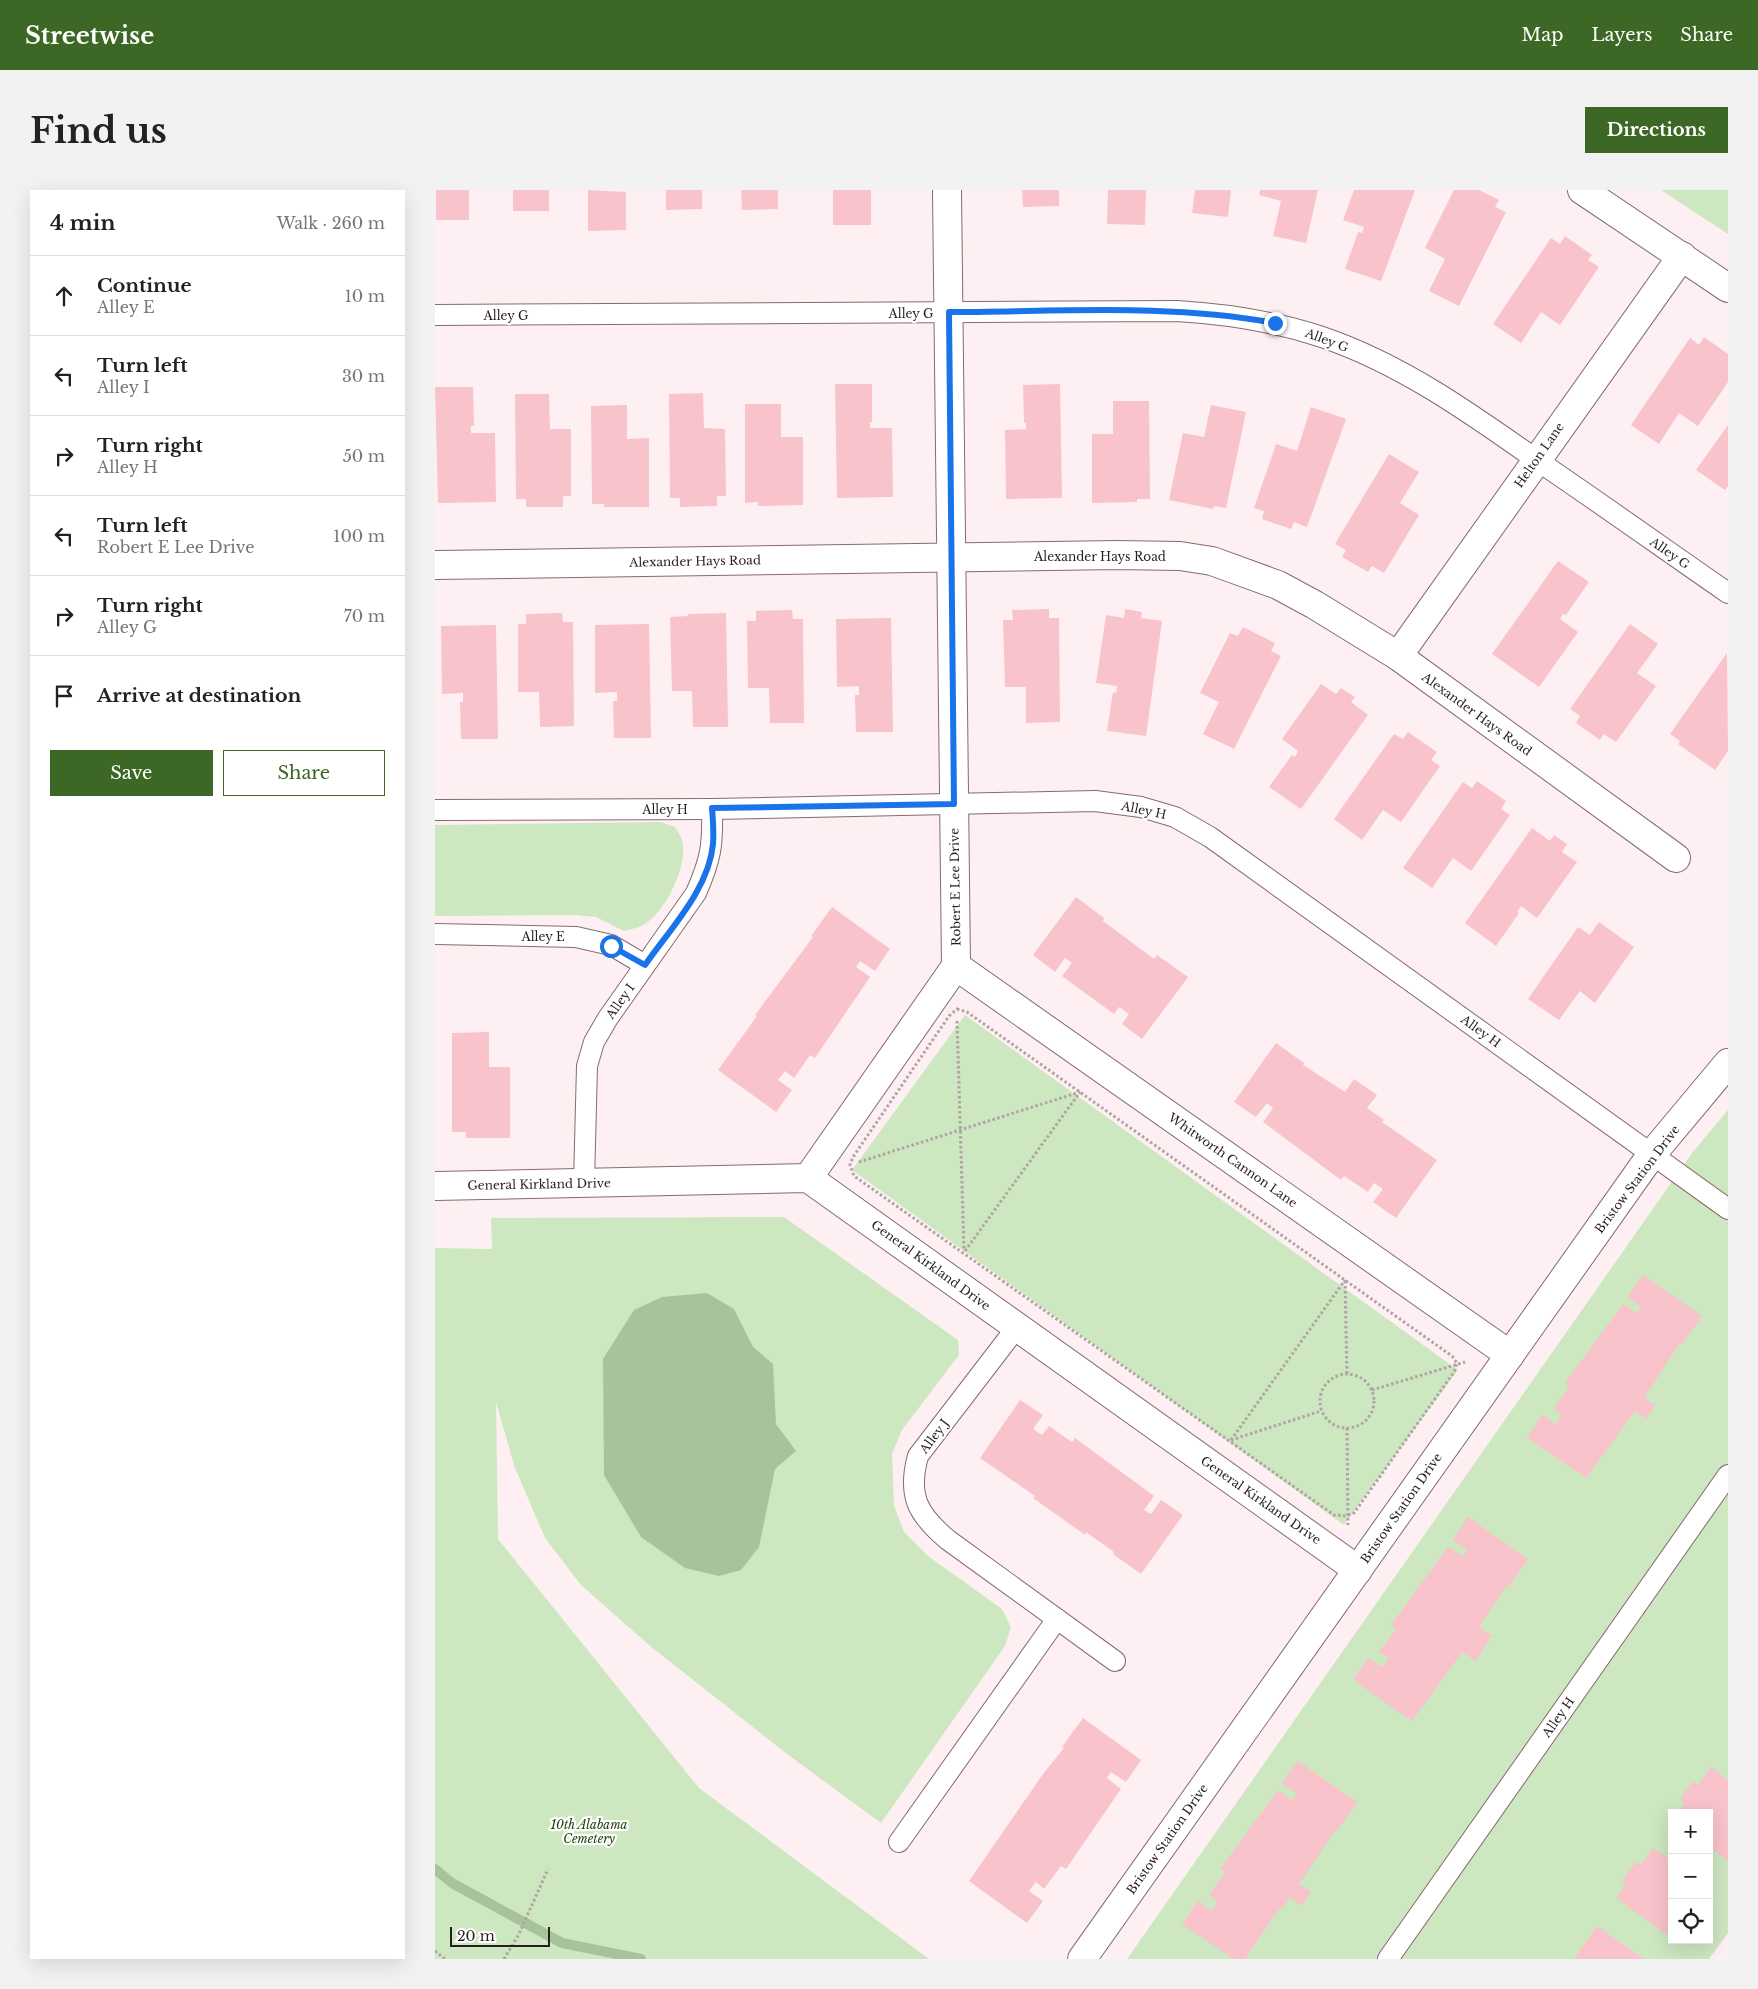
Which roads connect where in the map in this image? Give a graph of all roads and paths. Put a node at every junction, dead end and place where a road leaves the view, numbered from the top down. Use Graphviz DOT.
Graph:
graph roads {
  1 [pos="947,190"];
  2 [pos="1582,190"];
  3 [pos="1682,256"];
  4 [pos="1728,288"];
  5 [pos="949,312"];
  6 [pos="435,316"];
  7 [pos="1536,459"];
  8 [pos="951,558"];
  9 [pos="435,565"];
  10 [pos="1728,593"];
  11 [pos="1398,656"];
  12 [pos="954,804"];
  13 [pos="712,808"];
  14 [pos="435,810"];
  15 [pos="1676,858"];
  16 [pos="435,934"];
  17 [pos="645,965"];
  18 [pos="956,966"];
  19 [pos="957,1009"];
  20 [pos="1728,1063"];
  21 [pos="1080,1092"];
  22 [pos="960,1130"];
  23 [pos="1652,1154"];
  24 [pos="850,1165"];
  25 [pos="808,1178"];
  26 [pos="584,1183"];
  27 [pos="435,1186"];
  28 [pos="1728,1209"];
  29 [pos="964,1253"];
  30 [pos="1345,1280"];
  31 [pos="1017,1327"];
  32 [pos="1510,1355"];
  33 [pos="1457,1363"];
  34 [pos="1347,1374"];
  35 [pos="1372,1390"];
  36 [pos="1321,1411"];
  37 [pos="1347,1428"];
  38 [pos="1230,1441"];
  39 [pos="1728,1475"];
  40 [pos="1346,1516"];
  41 [pos="1358,1570"];
  42 [pos="1057,1619"];
  43 [pos="1115,1661"];
  44 [pos="899,1842"];
  45 [pos="548,1868"];
  46 [pos="435,1951"];
  47 [pos="445,1959"];
  48 [pos="504,1959"];
  49 [pos="1082,1959"];
  50 [pos="1388,1959"];
  1 -- 5 [label="street, Robert E Lee Drive"];
  2 -- 3 [label="street"];
  3 -- 4 [label="street"];
  3 -- 7 [label="street, Helton Lane"];
  5 -- 6 [label="lane, Alley G"];
  5 -- 7 [label="lane, Alley G"];
  5 -- 8 [label="street, Robert E Lee Drive"];
  7 -- 10 [label="lane, Alley G"];
  7 -- 11 [label="street, Helton Lane"];
  8 -- 9 [label="street, Alexander Hays Road"];
  8 -- 11 [label="street, Alexander Hays Road"];
  8 -- 12 [label="street, Robert E Lee Drive"];
  11 -- 15 [label="street, Alexander Hays Road"];
  12 -- 13 [label="lane, Alley H"];
  12 -- 18 [label="street, Robert E Lee Drive"];
  12 -- 23 [label="lane, Alley H"];
  13 -- 14 [label="lane, Alley H"];
  13 -- 17 [label="lane, Alley I"];
  16 -- 17 [label="lane, Alley E"];
  17 -- 26 [label="lane, Alley I"];
  18 -- 19 [label="path"];
  18 -- 25 [label="street"];
  18 -- 32 [label="street, Whitworth Cannon Lane"];
  19 -- 21 [label="path"];
  19 -- 22 [label="path"];
  19 -- 24 [label="path"];
  20 -- 23 [label="street, Bristow Station Drive"];
  21 -- 22 [label="path"];
  21 -- 29 [label="path"];
  21 -- 30 [label="path"];
  22 -- 24 [label="path"];
  22 -- 29 [label="path"];
  23 -- 28 [label="lane, Alley H"];
  23 -- 32 [label="street, Bristow Station Drive"];
  24 -- 25 [label="path"];
  24 -- 29 [label="path"];
  25 -- 26 [label="street, General Kirkland Drive"];
  25 -- 31 [label="street, General Kirkland Drive"];
  26 -- 27 [label="street, General Kirkland Drive"];
  29 -- 38 [label="path"];
  30 -- 33 [label="path"];
  30 -- 34 [label="path"];
  30 -- 38 [label="path"];
  31 -- 41 [label="street, General Kirkland Drive"];
  31 -- 42 [label="lane, Alley J"];
  32 -- 33 [label="path"];
  32 -- 41 [label="street, Bristow Station Drive"];
  33 -- 35 [label="path"];
  33 -- 40 [label="path"];
  34 -- 35 [label="path"];
  34 -- 36 [label="path"];
  35 -- 37 [label="path"];
  36 -- 37 [label="path"];
  36 -- 38 [label="path"];
  37 -- 40 [label="path"];
  38 -- 40 [label="path"];
  39 -- 50 [label="lane, Alley H"];
  40 -- 41 [label="path"];
  41 -- 49 [label="street, Bristow Station Drive"];
  42 -- 43 [label="lane, Alley J"];
  42 -- 44 [label="lane"];
  45 -- 48 [label="path"];
  46 -- 47 [label="path"];
}
